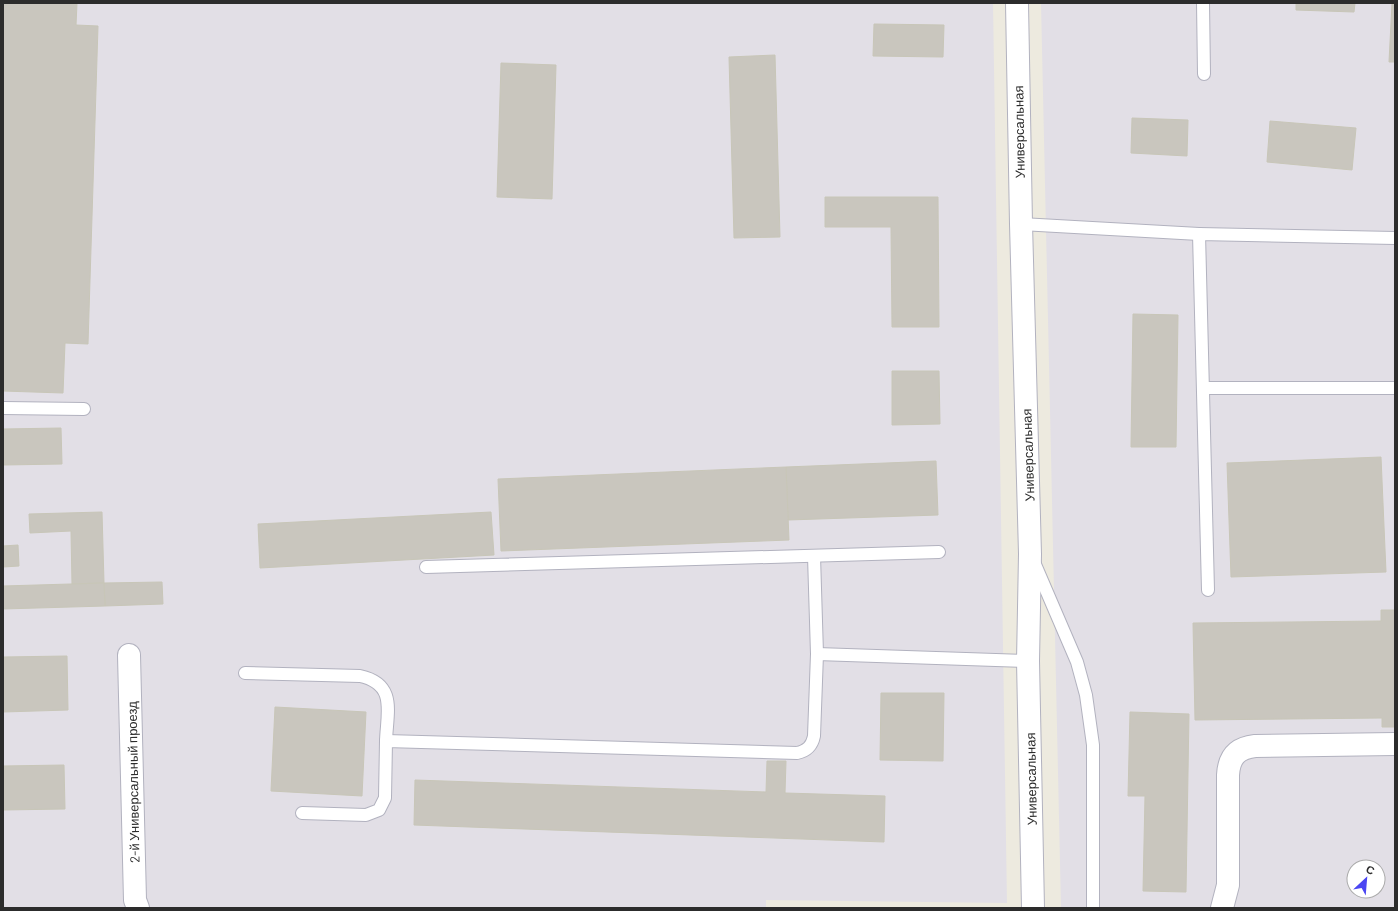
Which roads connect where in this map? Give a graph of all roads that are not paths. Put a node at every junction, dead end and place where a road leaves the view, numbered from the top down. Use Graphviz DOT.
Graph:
graph roads {
  1 [pos="1017,3"];
  2 [pos="1202,3"];
  3 [pos="1204,74"];
  4 [pos="1021,224"];
  5 [pos="1199,234"];
  6 [pos="1395,238"];
  7 [pos="1203,388"];
  8 [pos="1395,388"];
  9 [pos="3,408"];
  10 [pos="84,409"];
  11 [pos="939,552"];
  12 [pos="1030,554"];
  13 [pos="814,556"];
  14 [pos="426,567"];
  15 [pos="1208,590"];
  16 [pos="817,654"];
  17 [pos="129,655"];
  18 [pos="1028,661"];
  19 [pos="245,673"];
  20 [pos="386,741"];
  21 [pos="1395,744"];
  22 [pos="302,813"];
  23 [pos="138,908"];
  24 [pos="1033,908"];
  25 [pos="1093,908"];
  26 [pos="1222,908"];
  1 -- 4 [label="street, Универсальная"];
  2 -- 3 [label="lane"];
  4 -- 5 [label="lane"];
  4 -- 12 [label="street, Универсальная"];
  5 -- 6 [label="lane"];
  5 -- 7 [label="lane"];
  7 -- 8 [label="lane"];
  7 -- 15 [label="lane"];
  9 -- 10 [label="lane"];
  11 -- 13 [label="lane"];
  12 -- 18 [label="street, Универсальная"];
  12 -- 25 [label="lane"];
  13 -- 14 [label="lane"];
  13 -- 16 [label="lane"];
  16 -- 18 [label="lane"];
  16 -- 20 [label="lane"];
  17 -- 23 [label="street, 2-й Универсальный проезд"];
  18 -- 24 [label="street, Универсальная"];
  19 -- 20 [label="lane"];
  20 -- 22 [label="lane"];
  21 -- 26 [label="street"];
}
